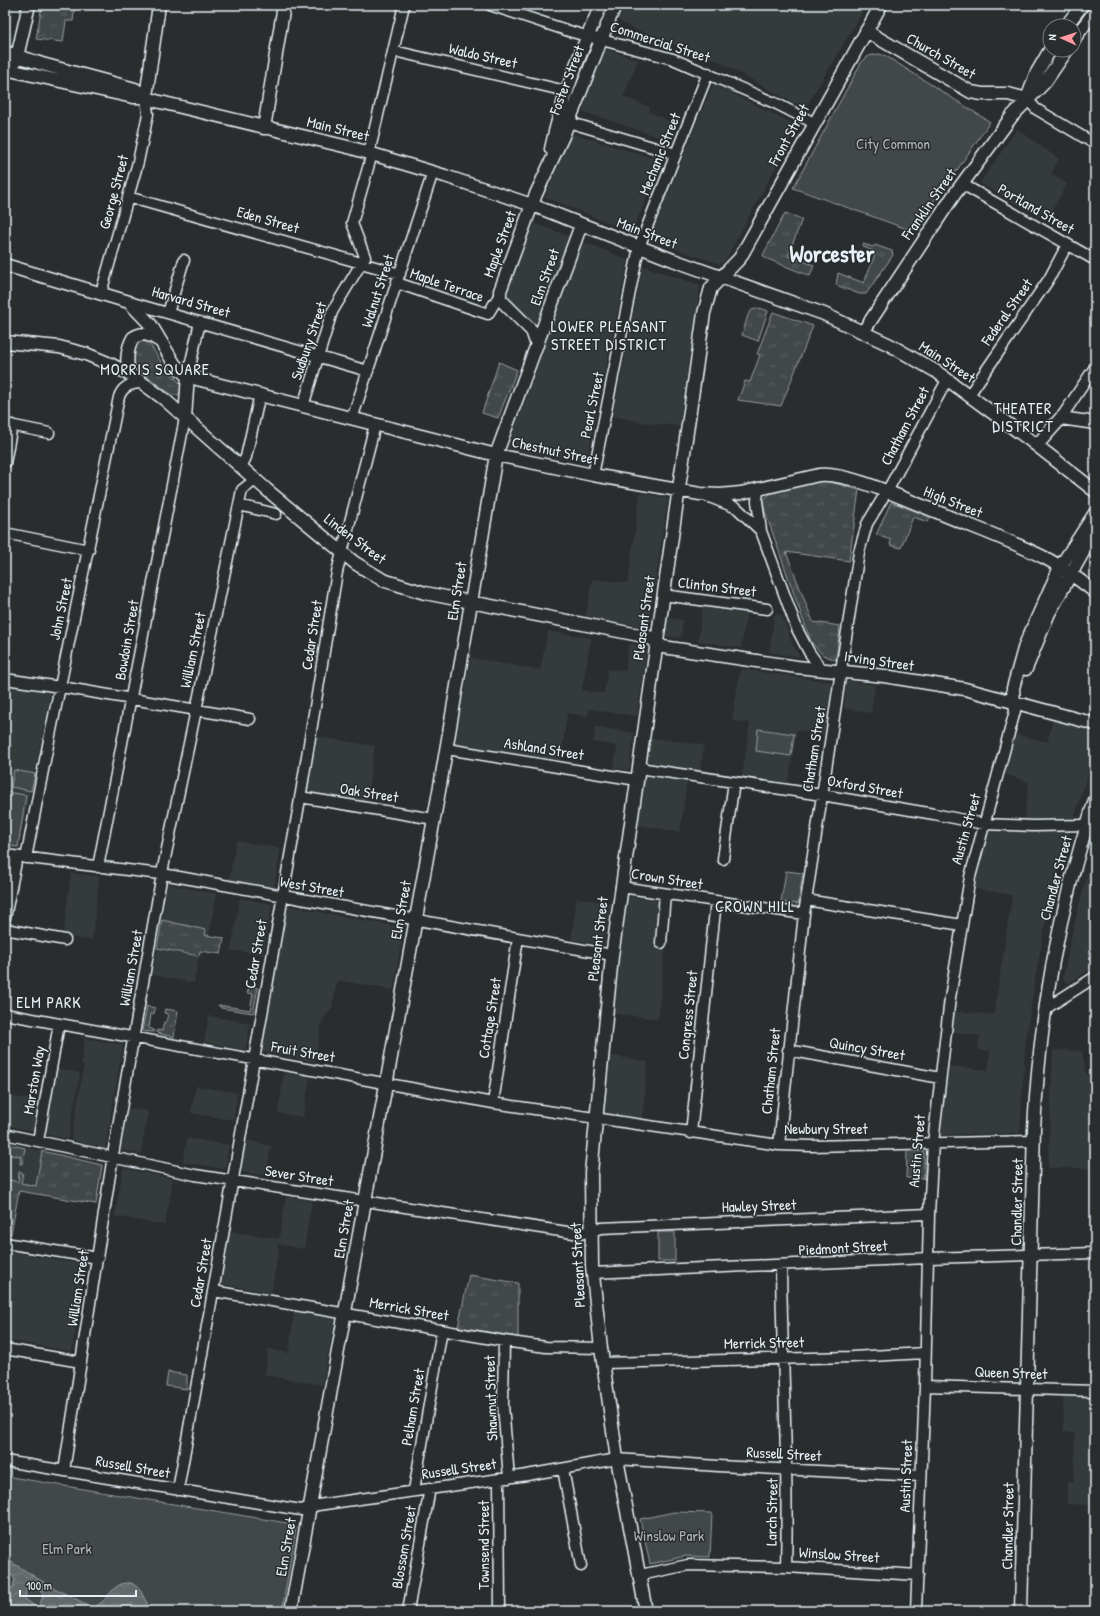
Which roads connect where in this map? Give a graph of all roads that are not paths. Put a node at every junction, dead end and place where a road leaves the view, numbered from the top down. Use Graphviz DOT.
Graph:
graph roads {
  1 [pos="29,5"];
  2 [pos="159,5"];
  3 [pos="284,5"];
  4 [pos="404,5"];
  5 [pos="490,5"];
  6 [pos="601,5"];
  7 [pos="615,5"];
  8 [pos="881,5"];
  9 [pos="1082,5"];
  10 [pos="1095,11"];
  11 [pos="1072,18"];
  12 [pos="1082,29"];
  13 [pos="866,31"];
  14 [pos="588,35"];
  15 [pos="600,38"];
  16 [pos="394,51"];
  17 [pos="5,52"];
  18 [pos="1045,58"];
  19 [pos="1062,58"];
  20 [pos="13,59"];
  21 [pos="5,69"];
  22 [pos="708,74"];
  23 [pos="84,86"];
  24 [pos="566,91"];
  25 [pos="146,97"];
  26 [pos="1027,99"];
  27 [pos="568,122"];
  28 [pos="814,124"];
  29 [pos="264,128"];
  30 [pos="1095,144"];
  31 [pos="371,154"];
  32 [pos="676,154"];
  33 [pos="548,166"];
  34 [pos="433,172"];
  35 [pos="962,184"];
  36 [pos="128,197"];
  37 [pos="532,205"];
  38 [pos="581,225"];
  39 [pos="1067,245"];
  40 [pos="639,247"];
  41 [pos="184,260"];
  42 [pos="1095,260"];
  43 [pos="362,262"];
  44 [pos="5,265"];
  45 [pos="398,278"];
  46 [pos="722,278"];
  47 [pos="101,293"];
  48 [pos="500,294"];
  49 [pos="129,302"];
  50 [pos="168,313"];
  51 [pos="488,314"];
  52 [pos="200,322"];
  53 [pos="864,332"];
  54 [pos="160,341"];
  55 [pos="5,342"];
  56 [pos="537,345"];
  57 [pos="319,356"];
  58 [pos="1095,367"];
  59 [pos="368,371"];
  60 [pos="129,374"];
  61 [pos="947,380"];
  62 [pos="186,381"];
  63 [pos="143,383"];
  64 [pos="260,394"];
  65 [pos="969,395"];
  66 [pos="166,401"];
  67 [pos="303,406"];
  68 [pos="185,418"];
  69 [pos="1061,418"];
  70 [pos="352,419"];
  71 [pos="1095,423"];
  72 [pos="374,424"];
  73 [pos="9,425"];
  74 [pos="49,432"];
  75 [pos="1037,445"];
  76 [pos="496,455"];
  77 [pos="5,463"];
  78 [pos="241,467"];
  79 [pos="593,475"];
  80 [pos="255,480"];
  81 [pos="679,490"];
  82 [pos="758,490"];
  83 [pos="886,491"];
  84 [pos="1095,491"];
  85 [pos="700,494"];
  86 [pos="239,505"];
  87 [pos="1095,513"];
  88 [pos="276,514"];
  89 [pos="761,531"];
  90 [pos="1095,531"];
  91 [pos="5,533"];
  92 [pos="89,550"];
  93 [pos="342,552"];
  94 [pos="1060,567"];
  95 [pos="1070,574"];
  96 [pos="1095,592"];
  97 [pos="663,595"];
  98 [pos="471,603"];
  99 [pos="767,609"];
  100 [pos="656,643"];
  101 [pos="821,669"];
  102 [pos="842,672"];
  103 [pos="5,679"];
  104 [pos="61,687"];
  105 [pos="132,699"];
  106 [pos="1014,702"];
  107 [pos="196,708"];
  108 [pos="250,719"];
  109 [pos="1095,724"];
  110 [pos="446,749"];
  111 [pos="638,774"];
  112 [pos="734,782"];
  113 [pos="822,795"];
  114 [pos="300,797"];
  115 [pos="1095,800"];
  116 [pos="434,819"];
  117 [pos="984,824"];
  118 [pos="1087,824"];
  119 [pos="5,855"];
  120 [pos="21,857"];
  121 [pos="723,858"];
  122 [pos="98,867"];
  123 [pos="162,874"];
  124 [pos="621,887"];
  125 [pos="665,894"];
  126 [pos="282,896"];
  127 [pos="806,900"];
  128 [pos="716,901"];
  129 [pos="804,914"];
  130 [pos="5,918"];
  131 [pos="416,920"];
  132 [pos="962,925"];
  133 [pos="5,930"];
  134 [pos="518,938"];
  135 [pos="65,940"];
  136 [pos="661,943"];
  137 [pos="612,955"];
  138 [pos="1095,977"];
  139 [pos="1045,1009"];
  140 [pos="5,1014"];
  141 [pos="59,1024"];
  142 [pos="133,1037"];
  143 [pos="788,1050"];
  144 [pos="253,1059"];
  145 [pos="940,1078"];
  146 [pos="387,1083"];
  147 [pos="493,1103"];
  148 [pos="595,1119"];
  149 [pos="691,1133"];
  150 [pos="5,1134"];
  151 [pos="38,1141"];
  152 [pos="1034,1141"];
  153 [pos="933,1143"];
  154 [pos="779,1145"];
  155 [pos="114,1157"];
  156 [pos="233,1181"];
  157 [pos="365,1202"];
  158 [pos="929,1214"];
  159 [pos="591,1230"];
  160 [pos="5,1243"];
  161 [pos="1095,1253"];
  162 [pos="1032,1255"];
  163 [pos="98,1258"];
  164 [pos="928,1258"];
  165 [pos="782,1266"];
  166 [pos="592,1274"];
  167 [pos="213,1291"];
  168 [pos="346,1313"];
  169 [pos="442,1330"];
  170 [pos="504,1341"];
  171 [pos="601,1348"];
  172 [pos="5,1349"];
  173 [pos="925,1353"];
  174 [pos="784,1358"];
  175 [pos="81,1362"];
  176 [pos="603,1363"];
  177 [pos="925,1386"];
  178 [pos="1026,1388"];
  179 [pos="1095,1391"];
  180 [pos="617,1459"];
  181 [pos="5,1461"];
  182 [pos="563,1469"];
  183 [pos="788,1469"];
  184 [pos="64,1471"];
  185 [pos="922,1476"];
  186 [pos="504,1478"];
  187 [pos="430,1488"];
  188 [pos="178,1490"];
  189 [pos="414,1490"];
  190 [pos="310,1508"];
  191 [pos="581,1566"];
  192 [pos="786,1567"];
  193 [pos="918,1574"];
  194 [pos="640,1575"];
  195 [pos="291,1611"];
  196 [pos="408,1611"];
  197 [pos="500,1611"];
  198 [pos="646,1611"];
  199 [pos="916,1611"];
  200 [pos="1021,1611"];
  1 -- 20 [label="main road"];
  2 -- 25 [label="main road"];
  3 -- 29 [label="main road"];
  4 -- 16 [label="street"];
  5 -- 14 [label="street, Commercial Street"];
  6 -- 14 [label="main road, Foster Street"];
  7 -- 15 [label="main road, Foster Street"];
  8 -- 13 [label="main road, Front Street"];
  9 -- 11 [label="main road"];
  10 -- 12 [label="main road"];
  13 -- 26 [label="main road, Church Street"];
  13 -- 28 [label="main road, Front Street"];
  14 -- 15 [label="street, Commercial Street"];
  14 -- 24 [label="main road, Foster Street"];
  15 -- 22 [label="street, Commercial Street"];
  15 -- 27 [label="main road, Foster Street"];
  16 -- 24 [label="street, Waldo Street"];
  16 -- 31 [label="street"];
  17 -- 20 [label="main road, Main Street"];
  18 -- 26 [label="main road, Franklin Street"];
  19 -- 26 [label="main road, Franklin Street"];
  20 -- 23 [label="main road"];
  20 -- 25 [label="main road, Main Street"];
  21 -- 23 [label="main road, Main Street"];
  22 -- 28 [label="street, Commercial Street"];
  22 -- 32 [label="street, Mechanic Street"];
  23 -- 25 [label="main road, Main Street"];
  24 -- 33 [label="main road, Foster Street"];
  25 -- 29 [label="main road, Main Street"];
  25 -- 36 [label="street, George Street"];
  26 -- 30 [label="street"];
  26 -- 35 [label="main road, Franklin Street"];
  27 -- 32 [label="street"];
  27 -- 33 [label="main road, Foster Street"];
  28 -- 46 [label="main road, Front Street"];
  29 -- 31 [label="main road, Main Street"];
  31 -- 34 [label="main road, Main Street"];
  31 -- 43 [label="street"];
  32 -- 40 [label="street, Mechanic Street"];
  33 -- 37 [label="main road, Foster Street"];
  34 -- 37 [label="main road, Main Street"];
  34 -- 45 [label="street, Walnut Street"];
  35 -- 39 [label="street, Portland Street"];
  35 -- 53 [label="main road, Franklin Street"];
  36 -- 43 [label="street, Eden Street"];
  36 -- 47 [label="street, George Street"];
  37 -- 38 [label="main road, Main Street"];
  37 -- 48 [label="main road, Maple Street"];
  38 -- 40 [label="main road, Main Street"];
  38 -- 56 [label="main road, Elm Street"];
  39 -- 42 [label="street, Portland Street"];
  39 -- 65 [label="street, Federal Street"];
  40 -- 46 [label="main road, Main Street"];
  40 -- 79 [label="street, Pearl Street"];
  41 -- 50 [label="street"];
  43 -- 45 [label="street, Eden Street"];
  43 -- 57 [label="street, Sudbury Street"];
  44 -- 47 [label="main road, Harvard Street"];
  45 -- 51 [label="street, Maple Terrace"];
  45 -- 59 [label="street, Walnut Street"];
  46 -- 53 [label="main road, Main Street"];
  46 -- 81 [label="main road, Pleasant Street"];
  47 -- 49 [label="main road, Harvard Street"];
  48 -- 51 [label="street, Maple Street"];
  48 -- 56 [label="main road, Maple Street"];
  49 -- 50 [label="street, Harvard Street"];
  49 -- 54 [label="main road"];
  50 -- 52 [label="street, Harvard Street"];
  52 -- 57 [label="street, Harvard Street"];
  52 -- 62 [label="street"];
  53 -- 61 [label="main road, Main Street"];
  54 -- 60 [label="main road"];
  54 -- 62 [label="main road"];
  55 -- 60 [label="main road, Linden Street"];
  56 -- 76 [label="main road, Elm Street"];
  57 -- 59 [label="street, Harvard Street"];
  57 -- 67 [label="street, Sudbury Street"];
  58 -- 69 [label="street"];
  59 -- 70 [label="street, Walnut Street"];
  60 -- 63 [label="main road, Linden Street"];
  61 -- 65 [label="main road, Main Street"];
  61 -- 83 [label="street, Chatham Street"];
  62 -- 64 [label="main road, Chestnut Street"];
  62 -- 66 [label="main road"];
  62 -- 68 [label="main road"];
  63 -- 66 [label="main road, Linden Street"];
  63 -- 92 [label="street, John Street"];
  64 -- 67 [label="main road, Chestnut Street"];
  64 -- 78 [label="street"];
  65 -- 75 [label="main road, Main Street"];
  66 -- 68 [label="main road, Linden Street"];
  67 -- 70 [label="main road, Chestnut Street"];
  68 -- 78 [label="main road, Linden Street"];
  68 -- 105 [label="street, Bowdoin Street"];
  69 -- 71 [label="main road"];
  69 -- 75 [label="main road"];
  70 -- 72 [label="main road, Chestnut Street"];
  72 -- 76 [label="main road, Chestnut Street"];
  72 -- 93 [label="street, Cedar Street"];
  73 -- 74 [label="street"];
  73 -- 77 [label="street"];
  75 -- 84 [label="main road, Main Street"];
  76 -- 79 [label="main road, Chestnut Street"];
  76 -- 98 [label="main road, Elm Street"];
  78 -- 80 [label="main road, Linden Street"];
  79 -- 81 [label="main road, Chestnut Street"];
  80 -- 86 [label="street, William Street"];
  80 -- 93 [label="main road, Linden Street"];
  81 -- 85 [label="main road, Chestnut Street"];
  81 -- 97 [label="main road, Pleasant Street"];
  82 -- 83 [label="main road, High Street"];
  82 -- 85 [label="main road, High Street"];
  82 -- 89 [label="street"];
  83 -- 94 [label="main road, High Street"];
  83 -- 102 [label="street, Chatham Street"];
  85 -- 89 [label="street, Chestnut Street"];
  86 -- 88 [label="street"];
  86 -- 107 [label="street, William Street"];
  87 -- 94 [label="main road, Austin Street"];
  89 -- 101 [label="street, Chestnut Street"];
  90 -- 95 [label="main road, Austin Street"];
  91 -- 92 [label="street"];
  92 -- 104 [label="street, John Street"];
  93 -- 98 [label="main road, Linden Street"];
  93 -- 114 [label="street, Cedar Street"];
  94 -- 95 [label="main road, High Street"];
  94 -- 106 [label="main road, Austin Street"];
  95 -- 96 [label="main road, High Street"];
  95 -- 106 [label="main road, Austin Street"];
  97 -- 99 [label="street, Clinton Street"];
  97 -- 100 [label="main road, Pleasant Street"];
  98 -- 100 [label="main road, Linden Street"];
  98 -- 110 [label="main road, Elm Street"];
  100 -- 101 [label="main road, Irving Street"];
  100 -- 111 [label="main road, Pleasant Street"];
  101 -- 102 [label="main road, Irving Street"];
  102 -- 106 [label="main road, Irving Street"];
  102 -- 113 [label="street, Chatham Street"];
  103 -- 104 [label="street"];
  104 -- 105 [label="street"];
  104 -- 120 [label="street, John Street"];
  105 -- 107 [label="street"];
  105 -- 122 [label="street, Bowdoin Street"];
  106 -- 109 [label="main road, Irving Street"];
  106 -- 117 [label="street, Austin Street"];
  107 -- 108 [label="street"];
  107 -- 123 [label="street, William Street"];
  110 -- 111 [label="street, Ashland Street"];
  110 -- 116 [label="main road, Elm Street"];
  111 -- 112 [label="street, Oxford Street"];
  111 -- 124 [label="main road, Pleasant Street"];
  112 -- 113 [label="street, Oxford Street"];
  112 -- 121 [label="street"];
  113 -- 117 [label="street, Oxford Street"];
  113 -- 127 [label="street, Chatham Street"];
  114 -- 116 [label="street, Oak Street"];
  114 -- 126 [label="street, Cedar Street"];
  115 -- 118 [label="main road, Chandler Street"];
  116 -- 131 [label="main road, Elm Street"];
  117 -- 118 [label="street, Oxford Street"];
  117 -- 132 [label="street, Austin Street"];
  118 -- 139 [label="main road, Chandler Street"];
  119 -- 120 [label="street, West Street"];
  120 -- 122 [label="street, West Street"];
  120 -- 130 [label="street, John Street"];
  122 -- 123 [label="street, West Street"];
  123 -- 126 [label="street, West Street"];
  123 -- 142 [label="street, William Street"];
  124 -- 125 [label="street, Crown Street"];
  124 -- 137 [label="main road, Pleasant Street"];
  125 -- 128 [label="street, Crown Street"];
  125 -- 136 [label="street"];
  126 -- 131 [label="street, West Street"];
  126 -- 144 [label="street, Cedar Street"];
  127 -- 129 [label="street, Chatham Street"];
  127 -- 132 [label="street"];
  128 -- 129 [label="street, Crown Street"];
  128 -- 149 [label="street, Congress Street"];
  129 -- 143 [label="street, Chatham Street"];
  131 -- 134 [label="street, West Street"];
  131 -- 146 [label="main road, Elm Street"];
  132 -- 145 [label="street, Austin Street"];
  133 -- 135 [label="street"];
  134 -- 137 [label="street, West Street"];
  134 -- 147 [label="street, Cottage Street"];
  137 -- 148 [label="main road, Pleasant Street"];
  138 -- 139 [label="street"];
  139 -- 152 [label="main road, Chandler Street"];
  140 -- 141 [label="street, Fruit Street"];
  141 -- 142 [label="street, Fruit Street"];
  141 -- 151 [label="street, Marston Way"];
  142 -- 144 [label="street, Fruit Street"];
  142 -- 155 [label="street, William Street"];
  143 -- 145 [label="street, Quincy Street"];
  143 -- 154 [label="street, Chatham Street"];
  144 -- 146 [label="street, Fruit Street"];
  144 -- 156 [label="street, Cedar Street"];
  145 -- 153 [label="street, Austin Street"];
  146 -- 147 [label="street, Fruit Street"];
  146 -- 157 [label="main road, Elm Street"];
  147 -- 148 [label="street, Fruit Street"];
  148 -- 149 [label="street, Newbury Street"];
  148 -- 159 [label="main road, Pleasant Street"];
  149 -- 154 [label="street, Newbury Street"];
  150 -- 151 [label="street, Sever Street"];
  151 -- 155 [label="street, Sever Street"];
  152 -- 153 [label="street, Newbury Street"];
  152 -- 162 [label="main road, Chandler Street"];
  153 -- 154 [label="street, Newbury Street"];
  153 -- 158 [label="street, Austin Street"];
  155 -- 156 [label="street, Sever Street"];
  155 -- 163 [label="street, William Street"];
  156 -- 157 [label="street, Sever Street"];
  156 -- 167 [label="street, Cedar Street"];
  157 -- 159 [label="street, Sever Street"];
  157 -- 168 [label="main road, Elm Street"];
  158 -- 159 [label="street, Hawley Street"];
  158 -- 164 [label="street, Austin Street"];
  159 -- 166 [label="main road, Pleasant Street"];
  160 -- 163 [label="street"];
  161 -- 162 [label="street, Piedmont Street"];
  162 -- 164 [label="street, Piedmont Street"];
  162 -- 178 [label="main road, Chandler Street"];
  163 -- 175 [label="street, William Street"];
  164 -- 165 [label="street, Piedmont Street"];
  164 -- 173 [label="street, Austin Street"];
  165 -- 166 [label="street, Piedmont Street"];
  165 -- 174 [label="street, Larch Street"];
  166 -- 171 [label="main road, Pleasant Street"];
  167 -- 168 [label="street, Merrick Street"];
  167 -- 188 [label="street, Cedar Street"];
  168 -- 169 [label="street, Merrick Street"];
  168 -- 190 [label="main road, Elm Street"];
  169 -- 170 [label="street, Merrick Street"];
  169 -- 189 [label="street, Pelham Street"];
  170 -- 171 [label="street, Merrick Street"];
  170 -- 186 [label="street, Shawmut Street"];
  171 -- 176 [label="main road, Pleasant Street"];
  172 -- 175 [label="street"];
  173 -- 174 [label="street, Merrick Street"];
  173 -- 177 [label="street, Austin Street"];
  174 -- 176 [label="street, Merrick Street"];
  174 -- 183 [label="street, Larch Street"];
  175 -- 184 [label="street, William Street"];
  176 -- 180 [label="main road, Pleasant Street"];
  177 -- 178 [label="street, Queen Street"];
  177 -- 185 [label="street, Austin Street"];
  178 -- 179 [label="street, Queen Street"];
  178 -- 200 [label="main road, Chandler Street"];
  180 -- 182 [label="street, Russell Street"];
  180 -- 183 [label="street, Russell Street"];
  180 -- 194 [label="main road, Pleasant Street"];
  181 -- 184 [label="street, Russell Street"];
  182 -- 186 [label="street, Russell Street"];
  182 -- 191 [label="street"];
  183 -- 185 [label="street, Russell Street"];
  183 -- 192 [label="street, Larch Street"];
  184 -- 188 [label="street, Russell Street"];
  185 -- 193 [label="street, Austin Street"];
  186 -- 187 [label="street, Russell Street"];
  186 -- 197 [label="street, Townsend Street"];
  187 -- 189 [label="street, Russell Street"];
  187 -- 196 [label="street, Blossom Street"];
  188 -- 190 [label="street, Russell Street"];
  189 -- 190 [label="street, Russell Street"];
  190 -- 195 [label="main road, Elm Street"];
  192 -- 193 [label="street, Winslow Street"];
  192 -- 194 [label="street, Winslow Street"];
  193 -- 199 [label="street, Austin Street"];
  194 -- 198 [label="main road, Pleasant Street"];
}
